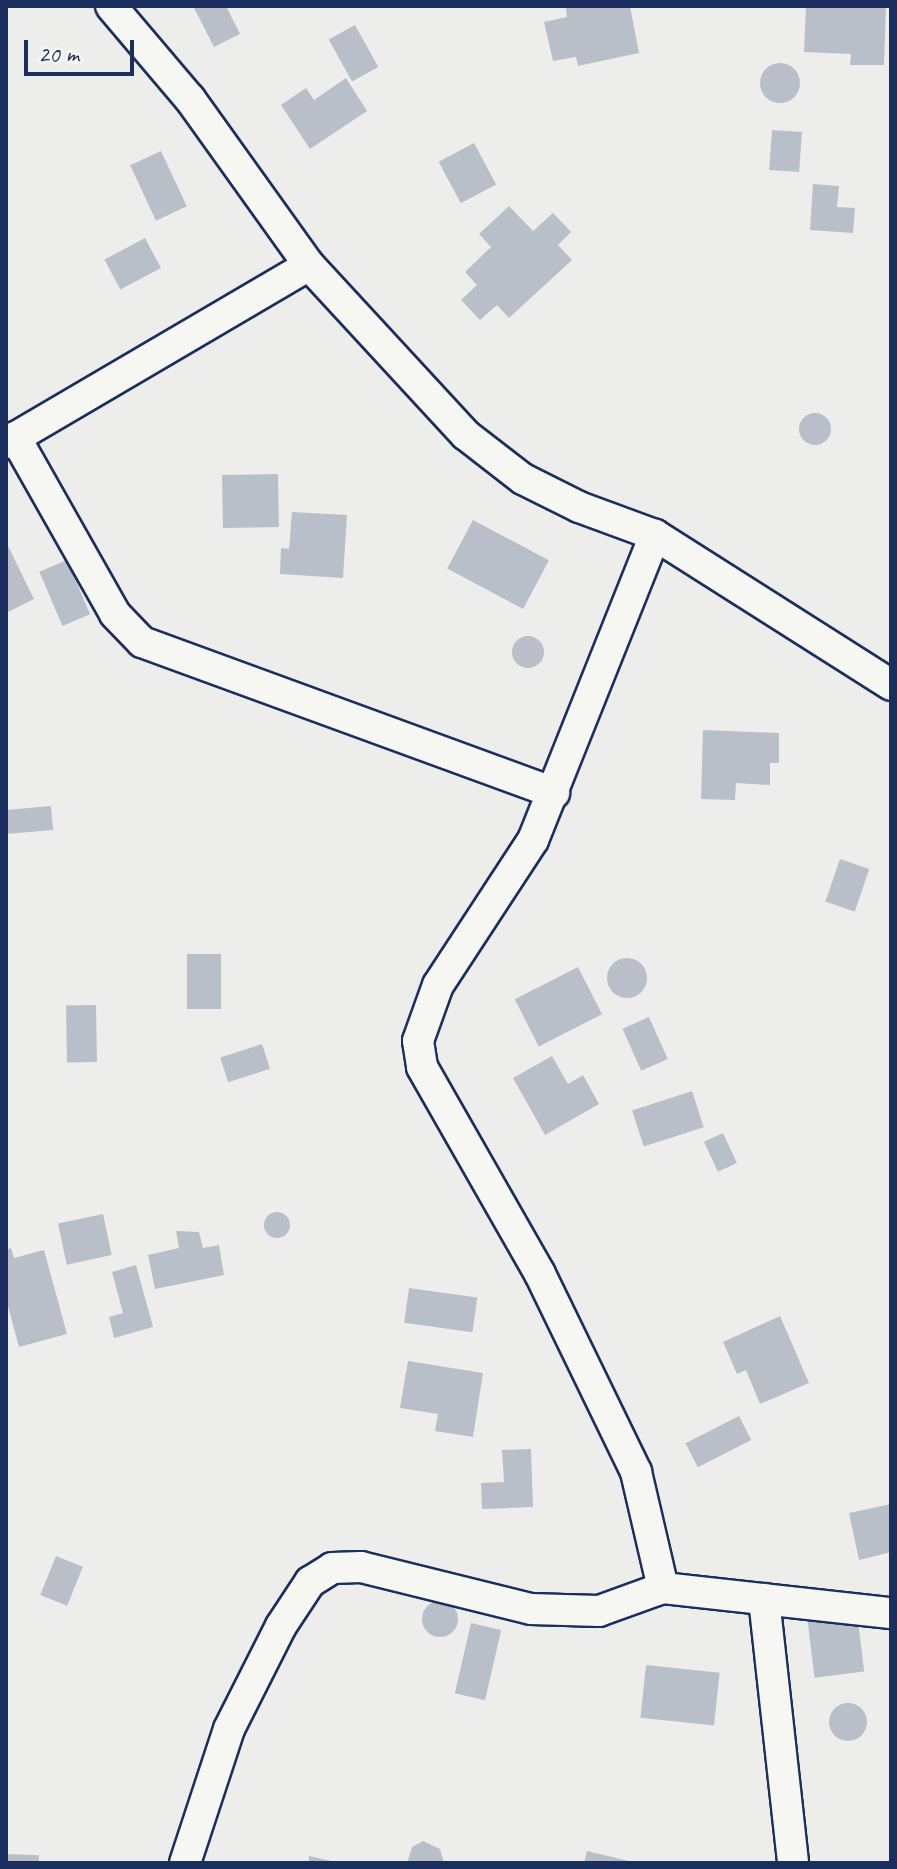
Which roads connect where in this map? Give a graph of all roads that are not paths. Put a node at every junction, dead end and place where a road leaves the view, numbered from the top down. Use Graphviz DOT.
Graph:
graph roads {
  1 [pos="111,6"];
  2 [pos="309,265"];
  3 [pos="10,440"];
  4 [pos="655,535"];
  5 [pos="891,685"];
  6 [pos="554,793"];
  7 [pos="663,1588"];
  8 [pos="764,1599"];
  9 [pos="891,1613"];
  10 [pos="185,1863"];
  11 [pos="793,1863"];
  1 -- 2 [label="street"];
  2 -- 3 [label="street"];
  2 -- 4 [label="street"];
  3 -- 6 [label="street"];
  4 -- 5 [label="street"];
  4 -- 6 [label="street"];
  6 -- 7 [label="street"];
  7 -- 8 [label="street"];
  7 -- 10 [label="street"];
  8 -- 9 [label="street"];
  8 -- 11 [label="street"];
}
